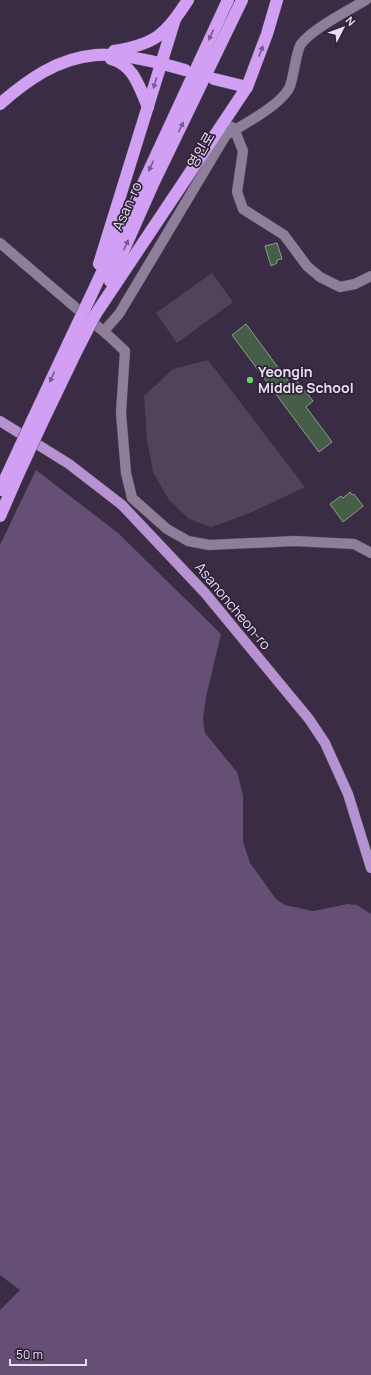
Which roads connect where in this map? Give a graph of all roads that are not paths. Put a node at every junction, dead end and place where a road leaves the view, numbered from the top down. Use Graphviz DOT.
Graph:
graph roads {
  1 [pos="188,0"];
  2 [pos="228,0"];
  3 [pos="242,0"];
  4 [pos="277,0"];
  5 [pos="366,0"];
  6 [pos="175,19"];
  7 [pos="96,55"];
  8 [pos="161,64"];
  9 [pos="185,70"];
  10 [pos="214,79"];
  11 [pos="247,87"];
  12 [pos="0,104"];
  13 [pos="148,107"];
  14 [pos="226,118"];
  15 [pos="235,130"];
  16 [pos="0,243"];
  17 [pos="371,276"];
  18 [pos="95,283"];
  19 [pos="106,294"];
  20 [pos="90,312"];
  21 [pos="104,331"];
  22 [pos="0,421"];
  23 [pos="12,476"];
  24 [pos="0,490"];
  25 [pos="133,500"];
  26 [pos="122,505"];
  27 [pos="0,516"];
  28 [pos="371,553"];
  29 [pos="371,868"];
  1 -- 6 [label="highway"];
  2 -- 18 [label="highway, Asan-ro, one-way"];
  19 -- 3 [label="highway, Asan-ro, one-way"];
  11 -- 4 [label="highway, one-way"];
  5 -- 15 [label="street, 영인로"];
  6 -- 7 [label="highway"];
  6 -- 8 [label="highway"];
  7 -- 8 [label="highway"];
  7 -- 12 [label="highway"];
  7 -- 13 [label="highway"];
  8 -- 9 [label="highway"];
  8 -- 13 [label="highway, one-way"];
  10 -- 11 [label="highway"];
  11 -- 14 [label="highway"];
  13 -- 18 [label="highway"];
  14 -- 15 [label="street"];
  14 -- 19 [label="highway"];
  15 -- 17 [label="street"];
  15 -- 21 [label="street, 영인로"];
  16 -- 21 [label="street"];
  18 -- 20 [label="highway, Asan-ro, bridge"];
  19 -- 20 [label="highway, Asan-ro"];
  20 -- 23 [label="highway, Asan-ro, bridge"];
  21 -- 25 [label="street"];
  22 -- 26 [label="main road, Asanoncheon-ro"];
  23 -- 24 [label="highway"];
  23 -- 27 [label="highway"];
  25 -- 26 [label="street"];
  25 -- 28 [label="street"];
  26 -- 29 [label="main road, Asanoncheon-ro"];
}
